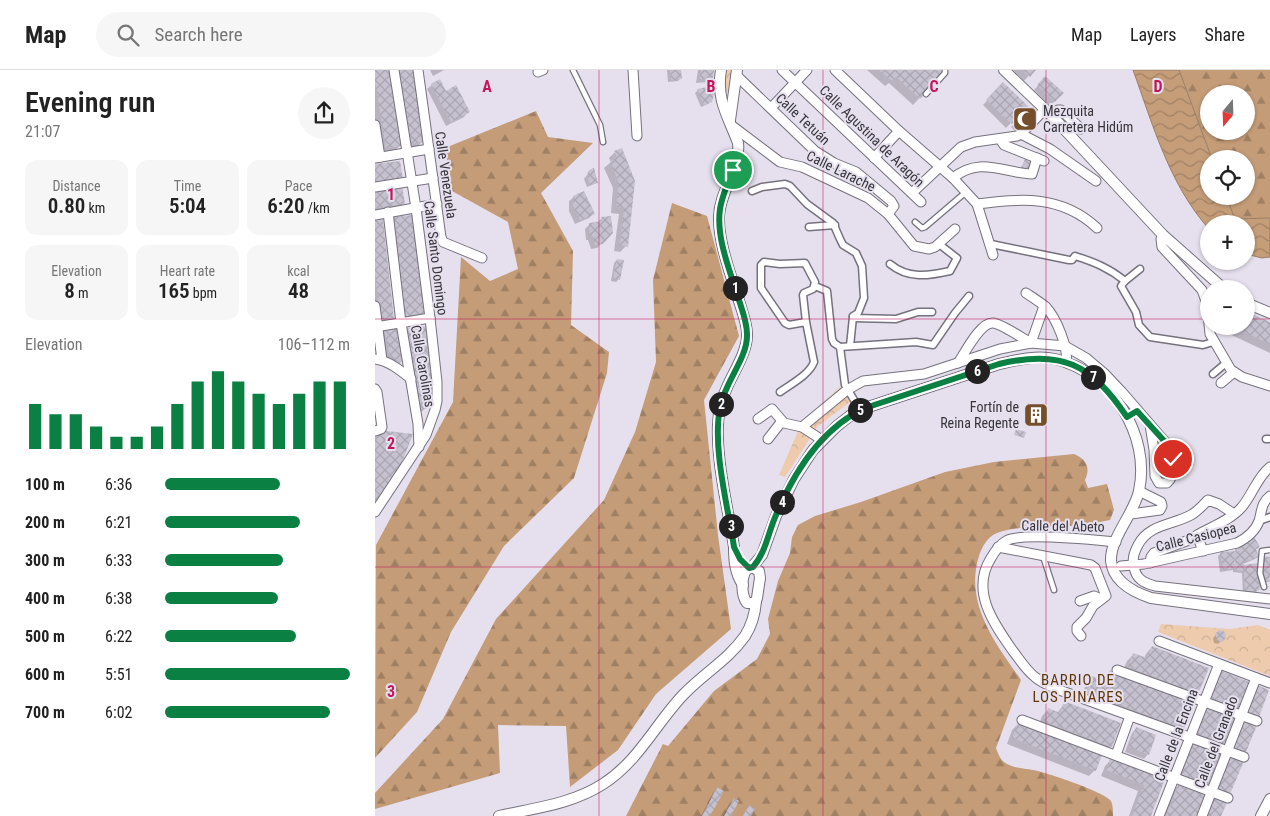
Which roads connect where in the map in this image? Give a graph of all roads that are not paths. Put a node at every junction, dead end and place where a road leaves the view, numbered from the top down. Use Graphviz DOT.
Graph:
graph roads {
  1 [pos="393,70"];
  2 [pos="418,70"];
  3 [pos="573,70"];
  4 [pos="633,70"];
  5 [pos="721,70"];
  6 [pos="782,70"];
  7 [pos="807,70"];
  8 [pos="835,70"];
  9 [pos="945,70"];
  10 [pos="1004,70"];
  11 [pos="737,73"];
  12 [pos="795,82"];
  13 [pos="926,94"];
  14 [pos="771,108"];
  15 [pos="1048,112"];
  16 [pos="730,123"];
  17 [pos="375,125"];
  18 [pos="1081,130"];
  19 [pos="899,131"];
  20 [pos="1021,134"];
  21 [pos="637,136"];
  22 [pos="999,139"];
  23 [pos="603,142"];
  24 [pos="429,149"];
  25 [pos="407,153"];
  26 [pos="377,158"];
  27 [pos="875,158"];
  28 [pos="939,166"];
  29 [pos="433,178"];
  30 [pos="953,178"];
  31 [pos="412,182"];
  32 [pos="1096,182"];
  33 [pos="375,187"];
  34 [pos="753,191"];
  35 [pos="966,192"];
  36 [pos="911,193"];
  37 [pos="921,202"];
  38 [pos="437,204"];
  39 [pos="977,204"];
  40 [pos="416,208"];
  41 [pos="388,212"];
  42 [pos="888,214"];
  43 [pos="375,215"];
  44 [pos="915,222"];
  45 [pos="835,225"];
  46 [pos="809,227"];
  47 [pos="1097,228"];
  48 [pos="955,229"];
  49 [pos="1163,235"];
  50 [pos="939,244"];
  51 [pos="991,244"];
  52 [pos="993,255"];
  53 [pos="482,258"];
  54 [pos="890,264"];
  55 [pos="1140,269"];
  56 [pos="1214,280"];
  57 [pos="1125,281"];
  58 [pos="815,286"];
  59 [pos="1026,293"];
  60 [pos="969,296"];
  61 [pos="375,306"];
  62 [pos="1044,306"];
  63 [pos="1255,307"];
  64 [pos="932,312"];
  65 [pos="1270,313"];
  66 [pos="430,318"];
  67 [pos="853,318"];
  68 [pos="806,322"];
  69 [pos="401,323"];
  70 [pos="376,326"];
  71 [pos="1213,342"];
  72 [pos="1031,343"];
  73 [pos="840,346"];
  74 [pos="850,346"];
  75 [pos="1065,346"];
  76 [pos="379,359"];
  77 [pos="958,362"];
  78 [pos="1066,362"];
  79 [pos="1226,363"];
  80 [pos="1234,372"];
  81 [pos="1213,374"];
  82 [pos="1242,377"];
  83 [pos="411,380"];
  84 [pos="1221,383"];
  85 [pos="1270,386"];
  86 [pos="1245,388"];
  87 [pos="375,389"];
  88 [pos="847,390"];
  89 [pos="780,392"];
  90 [pos="435,410"];
  91 [pos="860,410"];
  92 [pos="1137,411"];
  93 [pos="417,414"];
  94 [pos="1127,417"];
  95 [pos="758,419"];
  96 [pos="782,421"];
  97 [pos="1150,425"];
  98 [pos="801,427"];
  99 [pos="375,431"];
  100 [pos="768,439"];
  101 [pos="822,440"];
  102 [pos="419,447"];
  103 [pos="1270,467"];
  104 [pos="1139,491"];
  105 [pos="1270,496"];
  106 [pos="375,512"];
  107 [pos="1131,514"];
  108 [pos="1234,514"];
  109 [pos="1270,517"];
  110 [pos="1259,521"];
  111 [pos="1197,537"];
  112 [pos="1116,542"];
  113 [pos="734,547"];
  114 [pos="997,547"];
  115 [pos="1270,550"];
  116 [pos="1203,551"];
  117 [pos="1043,556"];
  118 [pos="1150,562"];
  119 [pos="1121,566"];
  120 [pos="1095,568"];
  121 [pos="1106,568"];
  122 [pos="1134,568"];
  123 [pos="754,570"];
  124 [pos="743,585"];
  125 [pos="1264,586"];
  126 [pos="1054,590"];
  127 [pos="1220,594"];
  128 [pos="1103,597"];
  129 [pos="1270,598"];
  130 [pos="745,601"];
  131 [pos="756,601"];
  132 [pos="1080,602"];
  133 [pos="1218,606"];
  134 [pos="1270,614"];
  135 [pos="1081,636"];
  136 [pos="744,637"];
  137 [pos="1159,641"];
  138 [pos="1219,664"];
  139 [pos="1117,670"];
  140 [pos="1256,678"];
  141 [pos="1270,683"];
  142 [pos="1204,702"];
  143 [pos="1130,716"];
  144 [pos="1241,716"];
  145 [pos="1022,720"];
  146 [pos="1257,722"];
  147 [pos="1190,738"];
  148 [pos="1227,752"];
  149 [pos="1116,755"];
  150 [pos="1244,757"];
  151 [pos="1174,778"];
  152 [pos="1211,792"];
  153 [pos="1228,798"];
  154 [pos="1270,799"];
  155 [pos="499,816"];
  156 [pos="1159,816"];
  157 [pos="1202,816"];
  158 [pos="1261,816"];
  1 -- 25 [label="street, Calle Santo Domingo"];
  2 -- 24 [label="street, Calle Venezuela"];
  3 -- 23 [label="lane"];
  4 -- 21 [label="street"];
  5 -- 16 [label="street"];
  6 -- 12 [label="street, Calle Agustina de Aragón"];
  7 -- 12 [label="street"];
  8 -- 19 [label="street"];
  9 -- 13 [label="lane"];
  10 -- 15 [label="street"];
  11 -- 14 [label="street, Calle Tetuán"];
  11 -- 16 [label="street"];
  12 -- 14 [label="street"];
  12 -- 27 [label="street, Calle Agustina de Aragón"];
  14 -- 42 [label="street, Calle Tetuán"];
  15 -- 18 [label="street"];
  15 -- 20 [label="street"];
  15 -- 49 [label="street"];
  16 -- 42 [label="street, Calle Larache"];
  16 -- 113 [label="street"];
  17 -- 26 [label="street"];
  19 -- 27 [label="street"];
  19 -- 28 [label="street"];
  20 -- 22 [label="street"];
  20 -- 32 [label="street"];
  22 -- 28 [label="street"];
  22 -- 30 [label="street"];
  24 -- 25 [label="street"];
  24 -- 29 [label="street, Calle Venezuela"];
  25 -- 26 [label="street"];
  25 -- 31 [label="street, Calle Santo Domingo"];
  27 -- 36 [label="street, Calle Agustina de Aragón"];
  28 -- 30 [label="street"];
  28 -- 36 [label="street"];
  29 -- 31 [label="street"];
  29 -- 38 [label="street, Calle Venezuela"];
  30 -- 35 [label="street"];
  31 -- 33 [label="street"];
  31 -- 40 [label="street, Calle Santo Domingo"];
  34 -- 45 [label="street"];
  35 -- 39 [label="street"];
  35 -- 44 [label="lane"];
  36 -- 37 [label="street, Calle Agustina de Aragón"];
  38 -- 40 [label="street"];
  38 -- 53 [label="street, Calle Venezuela"];
  39 -- 47 [label="street"];
  39 -- 51 [label="street"];
  40 -- 41 [label="street"];
  40 -- 66 [label="street, Calle Santo Domingo"];
  41 -- 43 [label="street"];
  41 -- 69 [label="street, Calle Carolinas"];
  42 -- 50 [label="street, Calle Larache"];
  45 -- 46 [label="street"];
  45 -- 67 [label="street"];
  48 -- 50 [label="street"];
  49 -- 56 [label="street"];
  49 -- 71 [label="street"];
  50 -- 54 [label="street"];
  51 -- 52 [label="street"];
  51 -- 57 [label="street"];
  55 -- 57 [label="street"];
  57 -- 71 [label="street"];
  58 -- 68 [label="street"];
  58 -- 68 [label="street"];
  58 -- 73 [label="street"];
  59 -- 62 [label="street"];
  60 -- 74 [label="street"];
  61 -- 70 [label="street"];
  62 -- 72 [label="street"];
  62 -- 75 [label="street"];
  63 -- 65 [label="street"];
  64 -- 67 [label="street"];
  66 -- 69 [label="street"];
  66 -- 90 [label="street, Calle Santo Domingo"];
  67 -- 74 [label="street"];
  68 -- 89 [label="street"];
  69 -- 70 [label="street"];
  69 -- 83 [label="street, Calle Carolinas"];
  70 -- 76 [label="street"];
  71 -- 79 [label="street"];
  72 -- 75 [label="street"];
  72 -- 77 [label="street"];
  72 -- 77 [label="street"];
  73 -- 74 [label="street"];
  73 -- 88 [label="street"];
  75 -- 78 [label="street"];
  75 -- 92 [label="street"];
  76 -- 83 [label="street"];
  77 -- 88 [label="street"];
  78 -- 91 [label="street"];
  78 -- 94 [label="street"];
  79 -- 80 [label="street"];
  79 -- 81 [label="street"];
  80 -- 82 [label="street"];
  80 -- 84 [label="street"];
  82 -- 85 [label="street"];
  82 -- 86 [label="street"];
  83 -- 93 [label="street, Calle Carolinas"];
  87 -- 99 [label="street"];
  88 -- 91 [label="street"];
  88 -- 98 [label="street"];
  90 -- 93 [label="street"];
  90 -- 102 [label="street, Calle Santo Domingo"];
  91 -- 101 [label="street"];
  92 -- 94 [label="street"];
  92 -- 97 [label="street"];
  93 -- 102 [label="street, Calle Carolinas"];
  94 -- 104 [label="street"];
  95 -- 96 [label="street"];
  96 -- 98 [label="street"];
  96 -- 100 [label="street"];
  97 -- 97 [label="street"];
  98 -- 101 [label="street"];
  101 -- 123 [label="street"];
  102 -- 106 [label="street"];
  103 -- 108 [label="street"];
  104 -- 107 [label="street"];
  104 -- 107 [label="street"];
  105 -- 110 [label="street, Calle Casiopea"];
  107 -- 112 [label="street"];
  108 -- 111 [label="street"];
  108 -- 122 [label="street"];
  109 -- 110 [label="street"];
  110 -- 116 [label="street, Calle Casiopea"];
  111 -- 116 [label="street"];
  111 -- 118 [label="street"];
  112 -- 114 [label="street, Calle del Abeto"];
  112 -- 133 [label="street"];
  113 -- 123 [label="street"];
  113 -- 124 [label="street"];
  114 -- 117 [label="street"];
  114 -- 143 [label="street"];
  115 -- 125 [label="lane"];
  116 -- 118 [label="street, Calle Casiopea"];
  117 -- 120 [label="street"];
  117 -- 126 [label="lane"];
  118 -- 122 [label="street, Calle Casiopea"];
  119 -- 122 [label="street, Calle Casiopea"];
  120 -- 121 [label="street"];
  120 -- 128 [label="street"];
  122 -- 127 [label="street"];
  123 -- 124 [label="street"];
  123 -- 131 [label="street"];
  124 -- 130 [label="street"];
  127 -- 129 [label="street"];
  127 -- 133 [label="street"];
  128 -- 132 [label="street"];
  128 -- 135 [label="street"];
  130 -- 131 [label="street"];
  130 -- 136 [label="street"];
  131 -- 136 [label="street"];
  133 -- 134 [label="street"];
  136 -- 155 [label="street"];
  137 -- 138 [label="street"];
  138 -- 140 [label="street"];
  138 -- 142 [label="street, Calle de la Encina"];
  139 -- 142 [label="street"];
  140 -- 141 [label="street"];
  140 -- 144 [label="street, Calle del Granado"];
  142 -- 144 [label="street"];
  142 -- 147 [label="street, Calle de la Encina"];
  143 -- 147 [label="street"];
  143 -- 149 [label="street"];
  144 -- 146 [label="street"];
  144 -- 148 [label="street, Calle del Granado"];
  145 -- 149 [label="street"];
  147 -- 148 [label="street"];
  147 -- 151 [label="street, Calle de la Encina"];
  148 -- 150 [label="street"];
  148 -- 152 [label="street, Calle del Granado"];
  149 -- 151 [label="street"];
  151 -- 152 [label="street"];
  151 -- 156 [label="street, Calle de la Encina"];
  152 -- 153 [label="street"];
  152 -- 157 [label="street, Calle del Granado"];
  154 -- 158 [label="street"];
}
